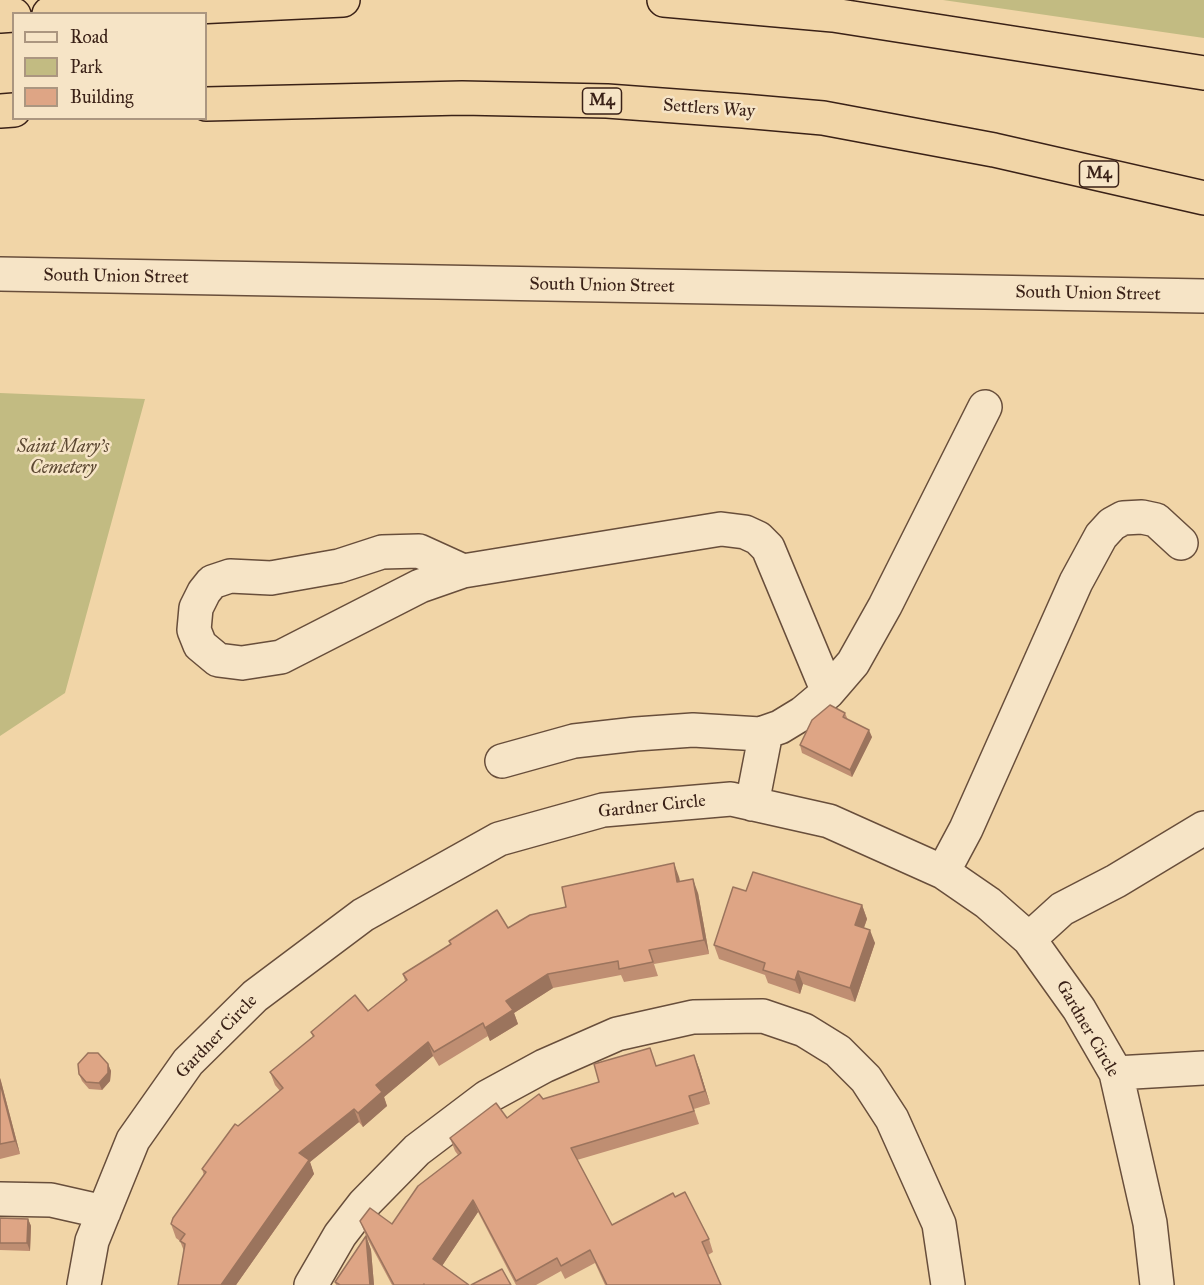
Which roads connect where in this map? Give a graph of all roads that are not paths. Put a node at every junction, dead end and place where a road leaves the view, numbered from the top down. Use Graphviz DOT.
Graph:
graph roads {
  1 [pos="343,0"];
  2 [pos="664,0"];
  3 [pos="86,12"];
  4 [pos="1204,73"];
  5 [pos="207,104"];
  6 [pos="1204,198"];
  7 [pos="0,274"];
  8 [pos="1204,296"];
  9 [pos="985,406"];
  10 [pos="1181,543"];
  11 [pos="463,571"];
  12 [pos="828,692"];
  13 [pos="766,732"];
  14 [pos="502,761"];
  15 [pos="752,804"];
  16 [pos="1204,828"];
  17 [pos="943,872"];
  18 [pos="1029,939"];
  19 [pos="1204,1068"];
  20 [pos="1116,1073"];
  21 [pos="0,1199"];
  22 [pos="104,1212"];
  23 [pos="84,1285"];
  24 [pos="311,1285"];
  25 [pos="948,1285"];
  26 [pos="1157,1285"];
  1 -- 3 [label="highway"];
  2 -- 4 [label="highway"];
  5 -- 6 [label="highway, Settlers Way / M4"];
  7 -- 8 [label="street, South Union Street"];
  9 -- 12 [label="street"];
  10 -- 17 [label="street"];
  11 -- 11 [label="street"];
  11 -- 12 [label="street"];
  12 -- 13 [label="street"];
  13 -- 14 [label="street"];
  13 -- 15 [label="street"];
  15 -- 17 [label="street, Gardner Circle"];
  15 -- 22 [label="street, Gardner Circle"];
  16 -- 18 [label="street"];
  17 -- 18 [label="street, Gardner Circle"];
  18 -- 20 [label="street, Gardner Circle"];
  19 -- 20 [label="street"];
  20 -- 26 [label="street, Gardner Circle"];
  21 -- 22 [label="street"];
  22 -- 23 [label="street, Gardner Circle"];
  24 -- 25 [label="street"];
}
